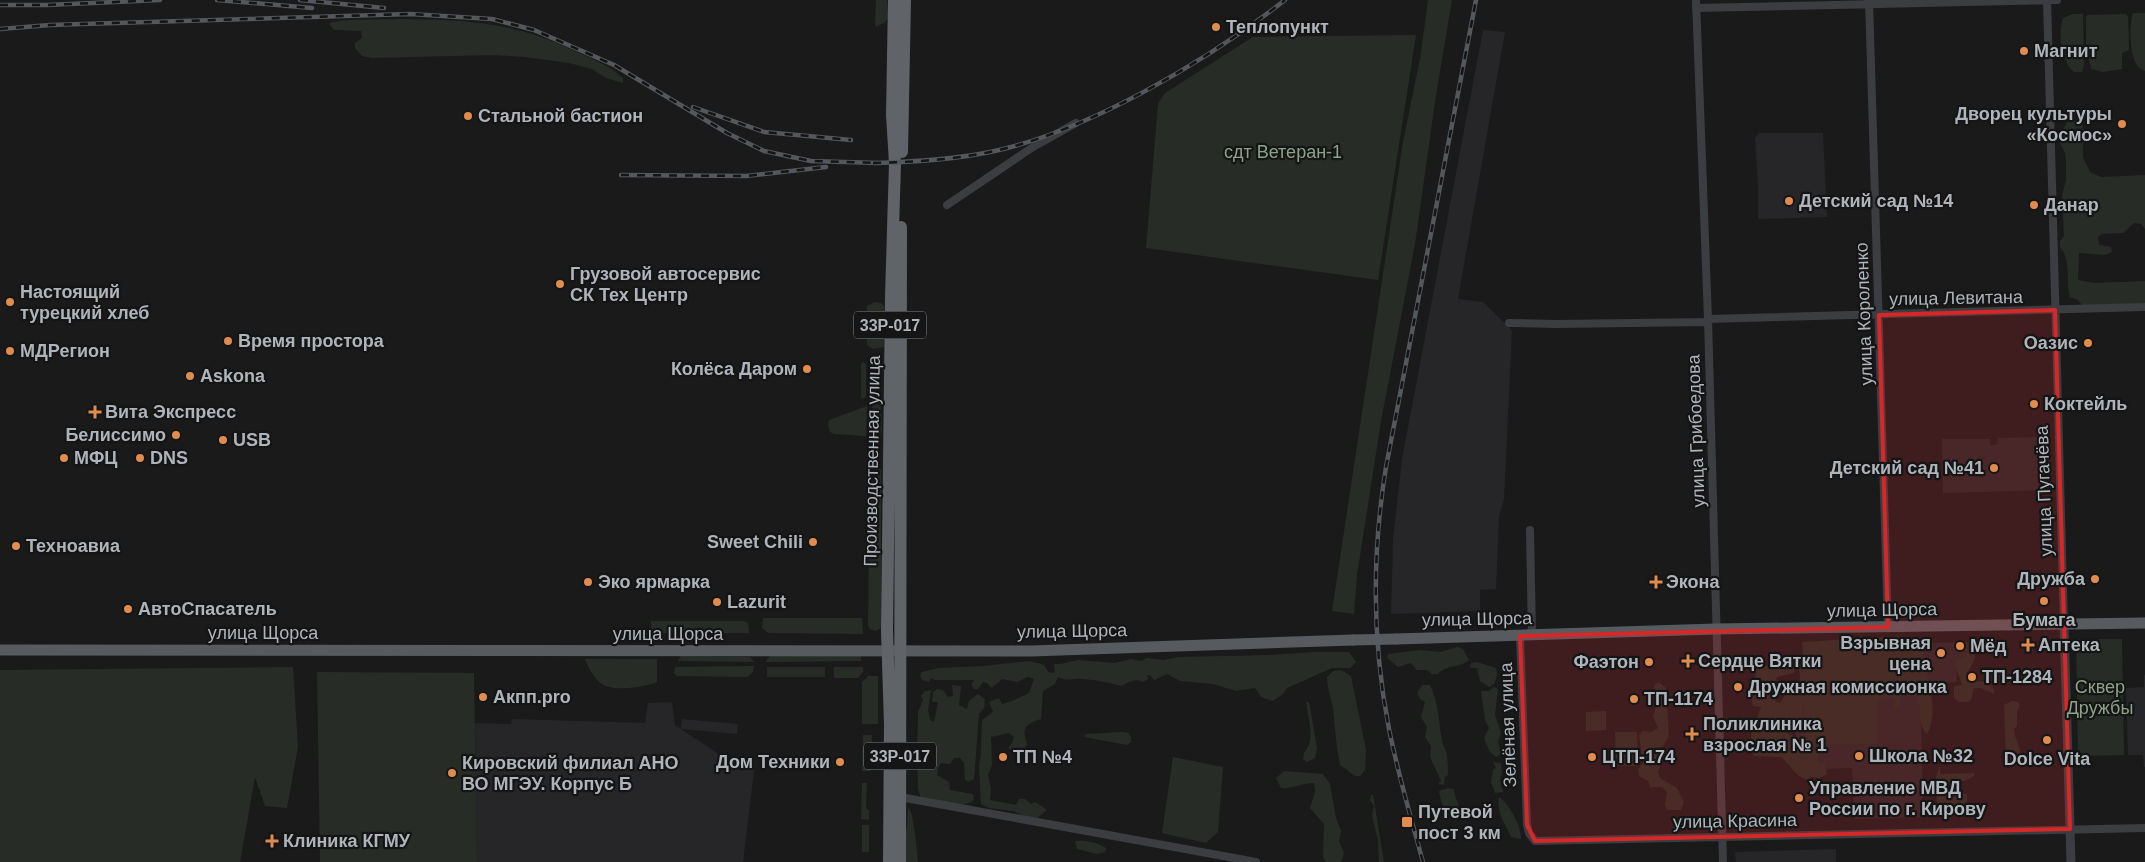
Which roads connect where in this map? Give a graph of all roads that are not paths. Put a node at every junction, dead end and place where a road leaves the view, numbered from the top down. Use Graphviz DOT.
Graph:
graph roads {
  1 [pos="894,0"];
  2 [pos="905,0"];
  3 [pos="2047,0"];
  4 [pos="2057,0"];
  5 [pos="1870,2"];
  6 [pos="1696,4"];
  7 [pos="899,32"];
  8 [pos="1076,123"];
  9 [pos="947,205"];
  10 [pos="2145,307"];
  11 [pos="2055,310"];
  12 [pos="1879,315"];
  13 [pos="1708,320"];
  14 [pos="1509,323"];
  15 [pos="1530,530"];
  16 [pos="2145,623"];
  17 [pos="2064,625"];
  18 [pos="1888,627"];
  19 [pos="1716,630"];
  20 [pos="1520,636"];
  21 [pos="1532,636"];
  22 [pos="0,650"];
  23 [pos="894,651"];
  24 [pos="900,797"];
  25 [pos="2145,828"];
  26 [pos="2070,829"];
  27 [pos="1722,836"];
  28 [pos="1535,841"];
  29 [pos="889,862"];
  30 [pos="900,862"];
  31 [pos="1256,862"];
  32 [pos="1723,862"];
  33 [pos="2071,862"];
  1 -- 7 [label="highway, Производственная улица / 33Р-017"];
  2 -- 7 [label="highway, Производственная улица / 33Р-017"];
  3 -- 4 [label="street"];
  3 -- 5 [label="street"];
  3 -- 11 [label="street, улица Пугачёва"];
  5 -- 6 [label="street"];
  5 -- 12 [label="street, улица Короленко"];
  6 -- 13 [label="street, улица Грибоедова"];
  7 -- 23 [label="highway, Производственная улица / 33Р-017"];
  8 -- 9 [label="street"];
  10 -- 11 [label="street, улица Левитана"];
  11 -- 12 [label="street, улица Левитана"];
  11 -- 17 [label="street, улица Пугачёва"];
  12 -- 13 [label="street, улица Левитана"];
  12 -- 18 [label="street, улица Короленко"];
  13 -- 14 [label="street, улица Левитана"];
  13 -- 19 [label="street, улица Грибоедова"];
  15 -- 21 [label="street"];
  16 -- 17 [label="main road, улица Щорса"];
  17 -- 18 [label="main road, улица Щорса"];
  17 -- 26 [label="street, улица Пугачёва"];
  18 -- 19 [label="main road, улица Щорса"];
  19 -- 21 [label="main road, улица Щорса"];
  19 -- 27 [label="street, улица Грибоедова"];
  20 -- 21 [label="main road, улица Щорса"];
  20 -- 23 [label="main road, улица Щорса, bridge"];
  20 -- 28 [label="street, Зелёная улица"];
  22 -- 23 [label="main road, улица Щорса"];
  23 -- 24 [label="highway, Производственная улица / 33Р-017"];
  23 -- 29 [label="highway, Производственная улица / 33Р-017"];
  24 -- 30 [label="highway, Производственная улица / 33Р-017"];
  24 -- 31 [label="street"];
  25 -- 26 [label="street, улица Красина"];
  26 -- 27 [label="street, улица Красина"];
  26 -- 33 [label="street, улица Пугачёва"];
  27 -- 28 [label="street, улица Красина"];
  27 -- 32 [label="street, улица Грибоедова"];
}
